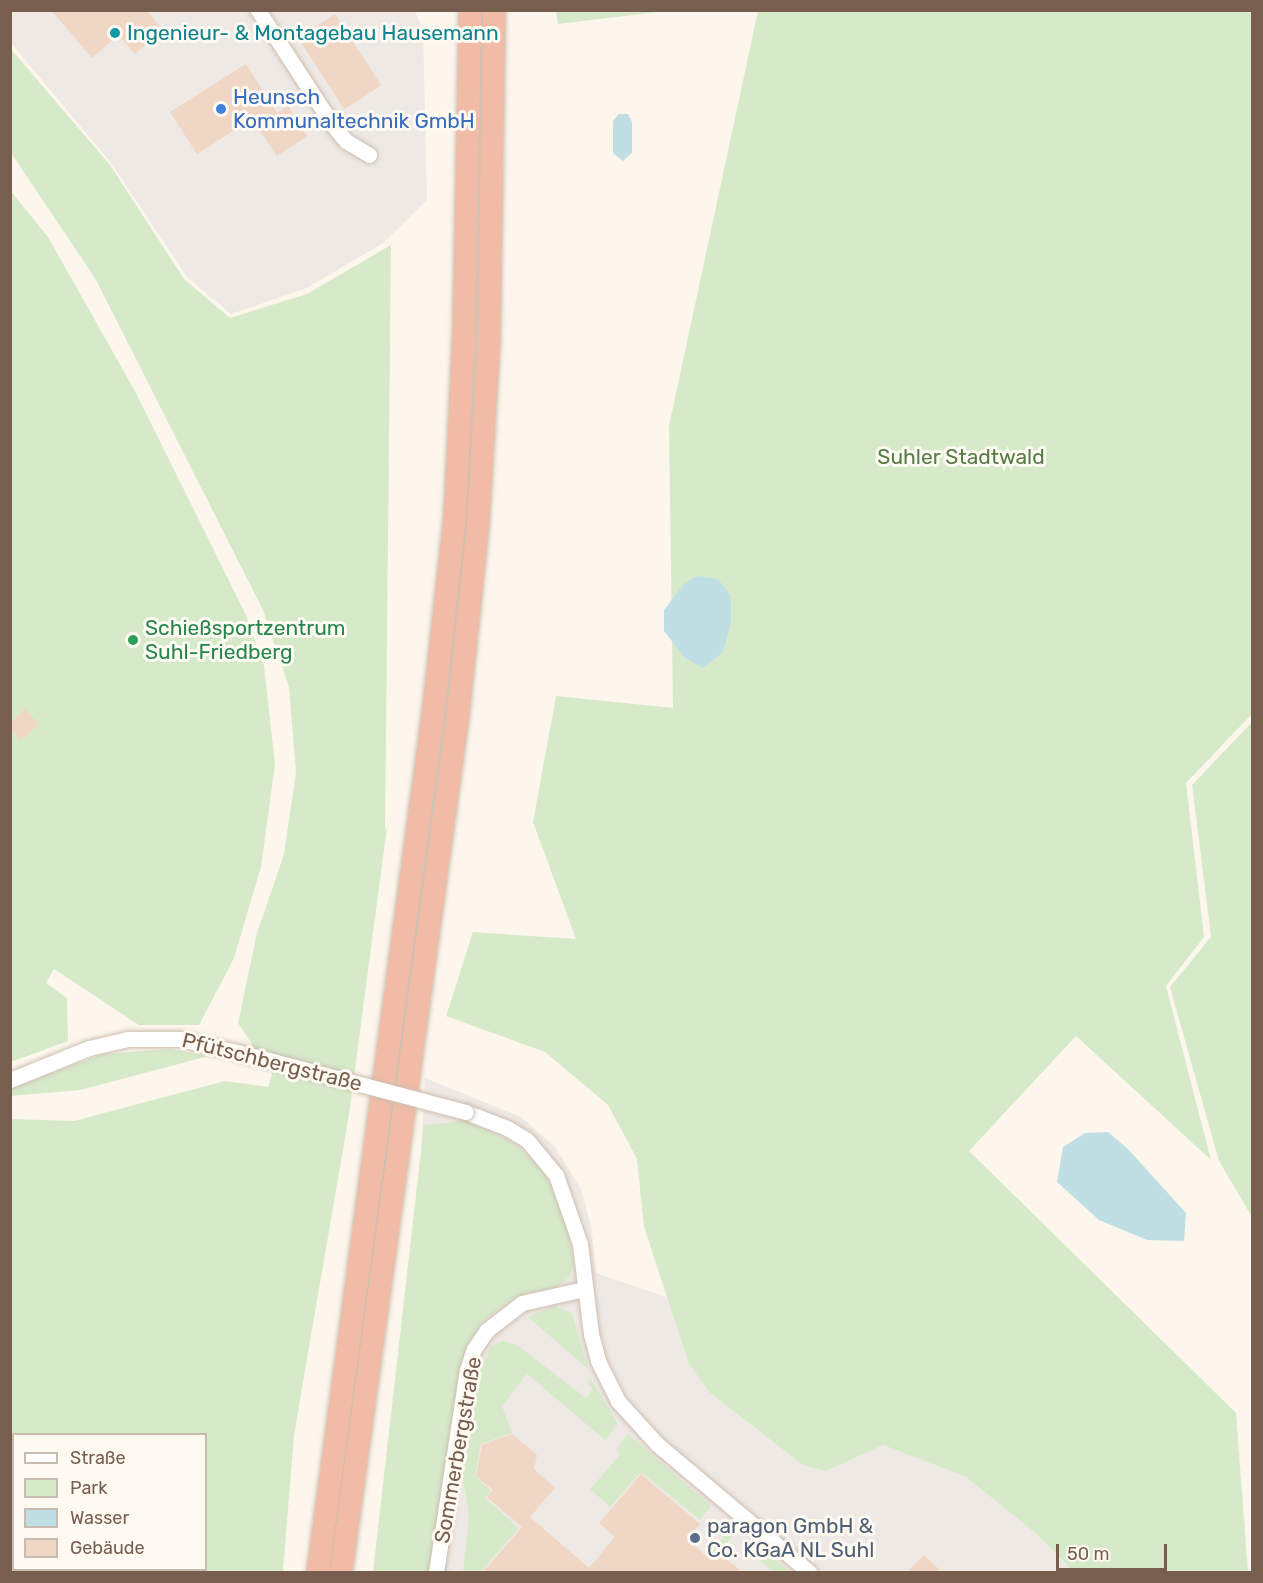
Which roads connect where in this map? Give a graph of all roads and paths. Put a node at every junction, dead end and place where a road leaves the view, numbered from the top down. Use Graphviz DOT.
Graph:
graph roads {
  1 [pos="258,10"];
  2 [pos="470,10"];
  3 [pos="494,10"];
  4 [pos="369,155"];
  5 [pos="10,1080"];
  6 [pos="584,1289"];
  7 [pos="318,1572"];
  8 [pos="341,1572"];
  9 [pos="436,1572"];
  10 [pos="809,1572"];
  1 -- 4 [label="street"];
  2 -- 7 [label="highway"];
  3 -- 8 [label="highway"];
  5 -- 6 [label="street, Pfütschbergstraße, bridge"];
  6 -- 9 [label="street, Sommerbergstraße"];
  6 -- 10 [label="street"];
}
